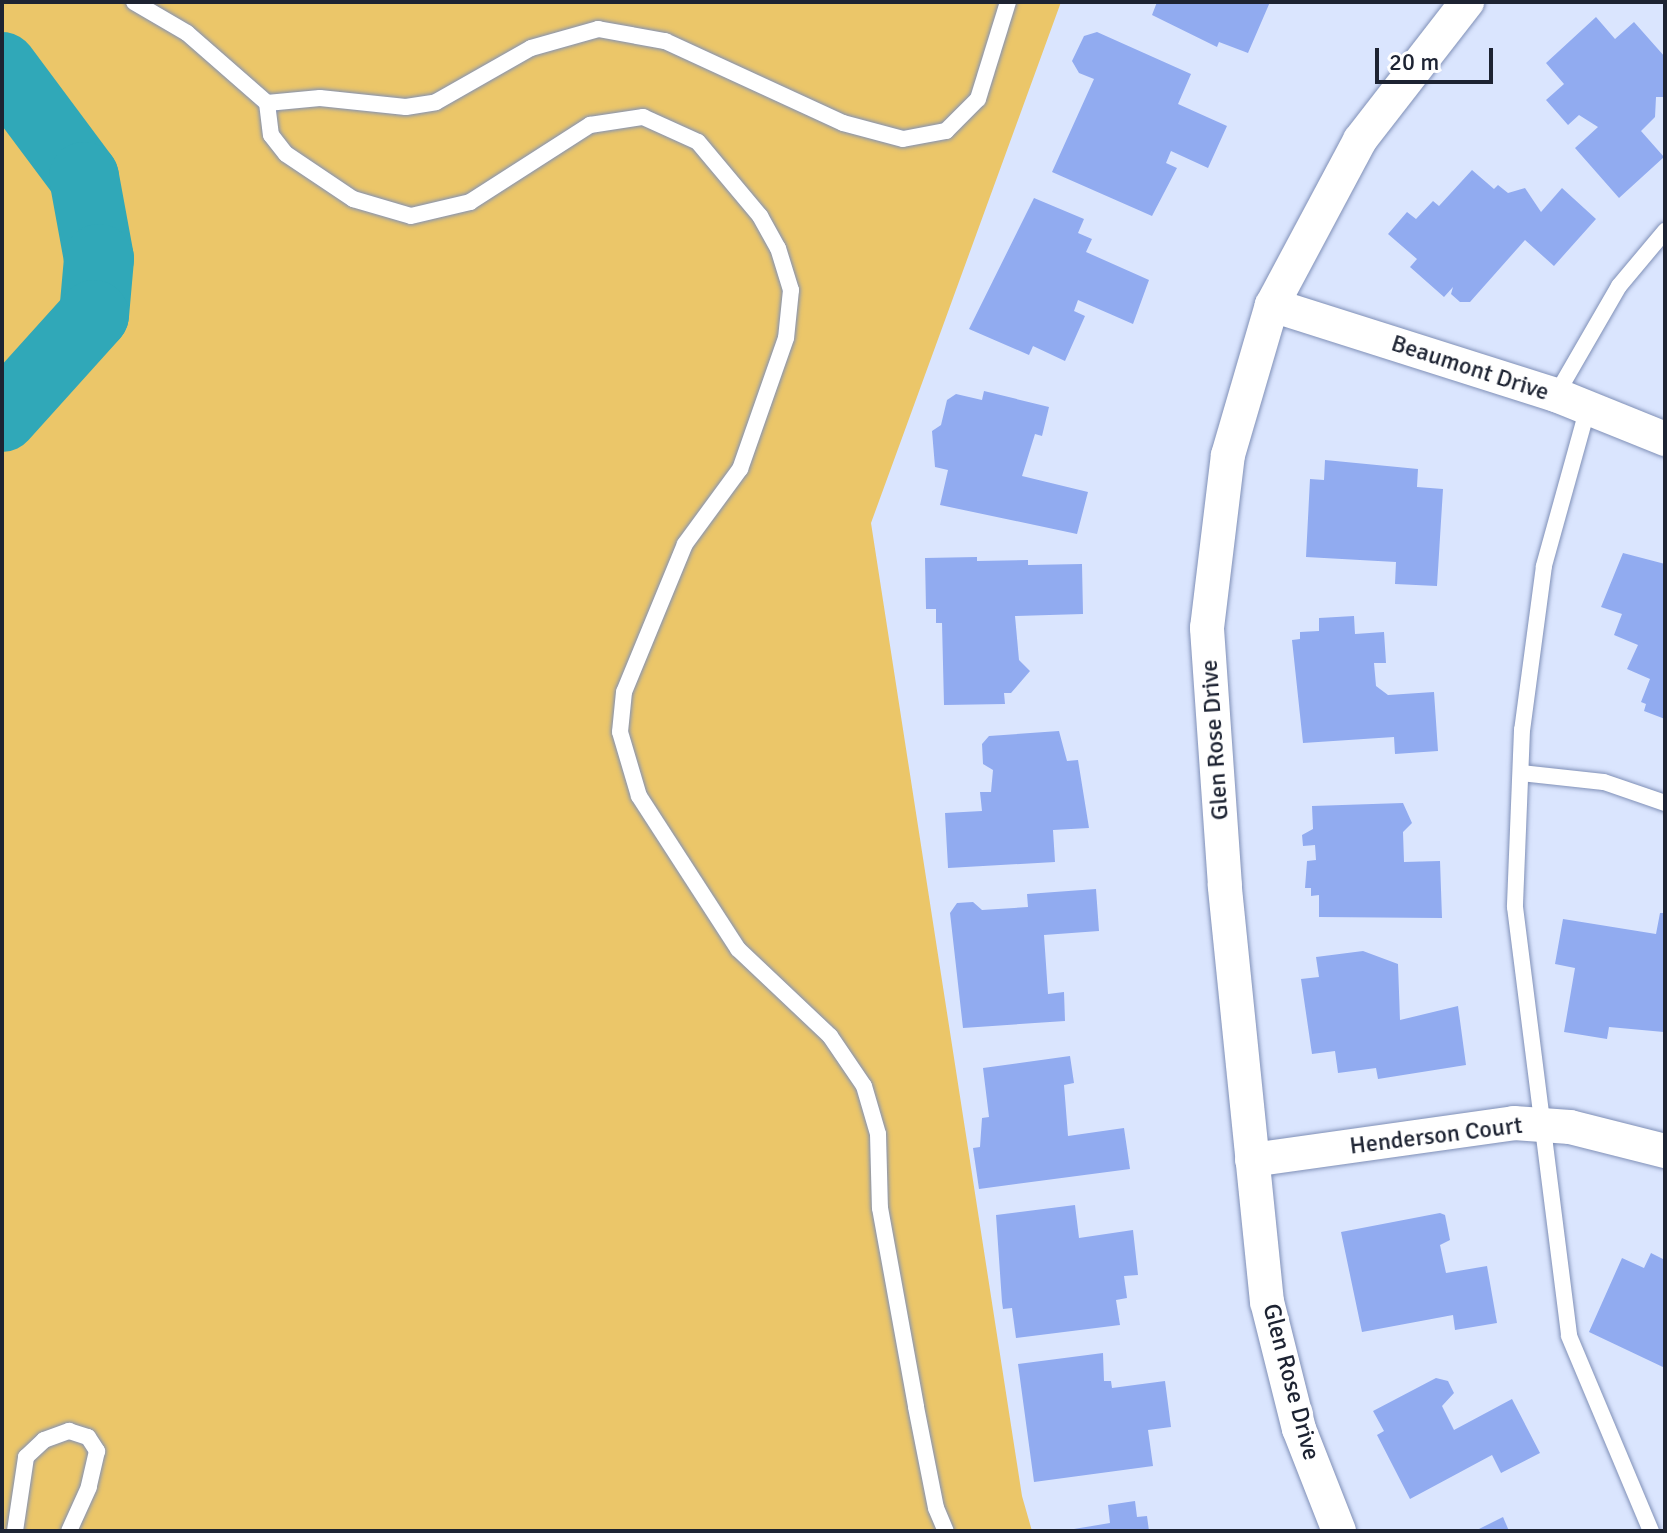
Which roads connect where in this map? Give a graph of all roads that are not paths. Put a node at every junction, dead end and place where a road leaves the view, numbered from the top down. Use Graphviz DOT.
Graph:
graph roads {
  1 [pos="135,2"];
  2 [pos="1008,2"];
  3 [pos="1467,2"];
  4 [pos="267,103"];
  5 [pos="1665,231"];
  6 [pos="1272,305"];
  7 [pos="1556,395"];
  8 [pos="1588,407"];
  9 [pos="1665,439"];
  10 [pos="1521,773"];
  11 [pos="1665,803"];
  12 [pos="1539,1125"];
  13 [pos="1665,1151"];
  14 [pos="1252,1160"];
  15 [pos="15,1531"];
  16 [pos="69,1531"];
  17 [pos="946,1531"];
  18 [pos="1339,1531"];
  19 [pos="1651,1531"];
  1 -- 4 [label="lane"];
  2 -- 4 [label="lane"];
  3 -- 6 [label="street, Glen Rose Drive"];
  4 -- 17 [label="lane"];
  5 -- 7 [label="lane"];
  6 -- 7 [label="street, Beaumont Drive"];
  6 -- 14 [label="street, Glen Rose Drive"];
  7 -- 8 [label="street, Beaumont Drive"];
  8 -- 9 [label="street, Beaumont Drive"];
  8 -- 10 [label="lane"];
  10 -- 11 [label="lane"];
  10 -- 12 [label="lane"];
  12 -- 13 [label="street, Henderson Court"];
  12 -- 14 [label="street, Henderson Court"];
  12 -- 19 [label="lane"];
  14 -- 18 [label="street, Glen Rose Drive"];
  15 -- 16 [label="lane"];
}
